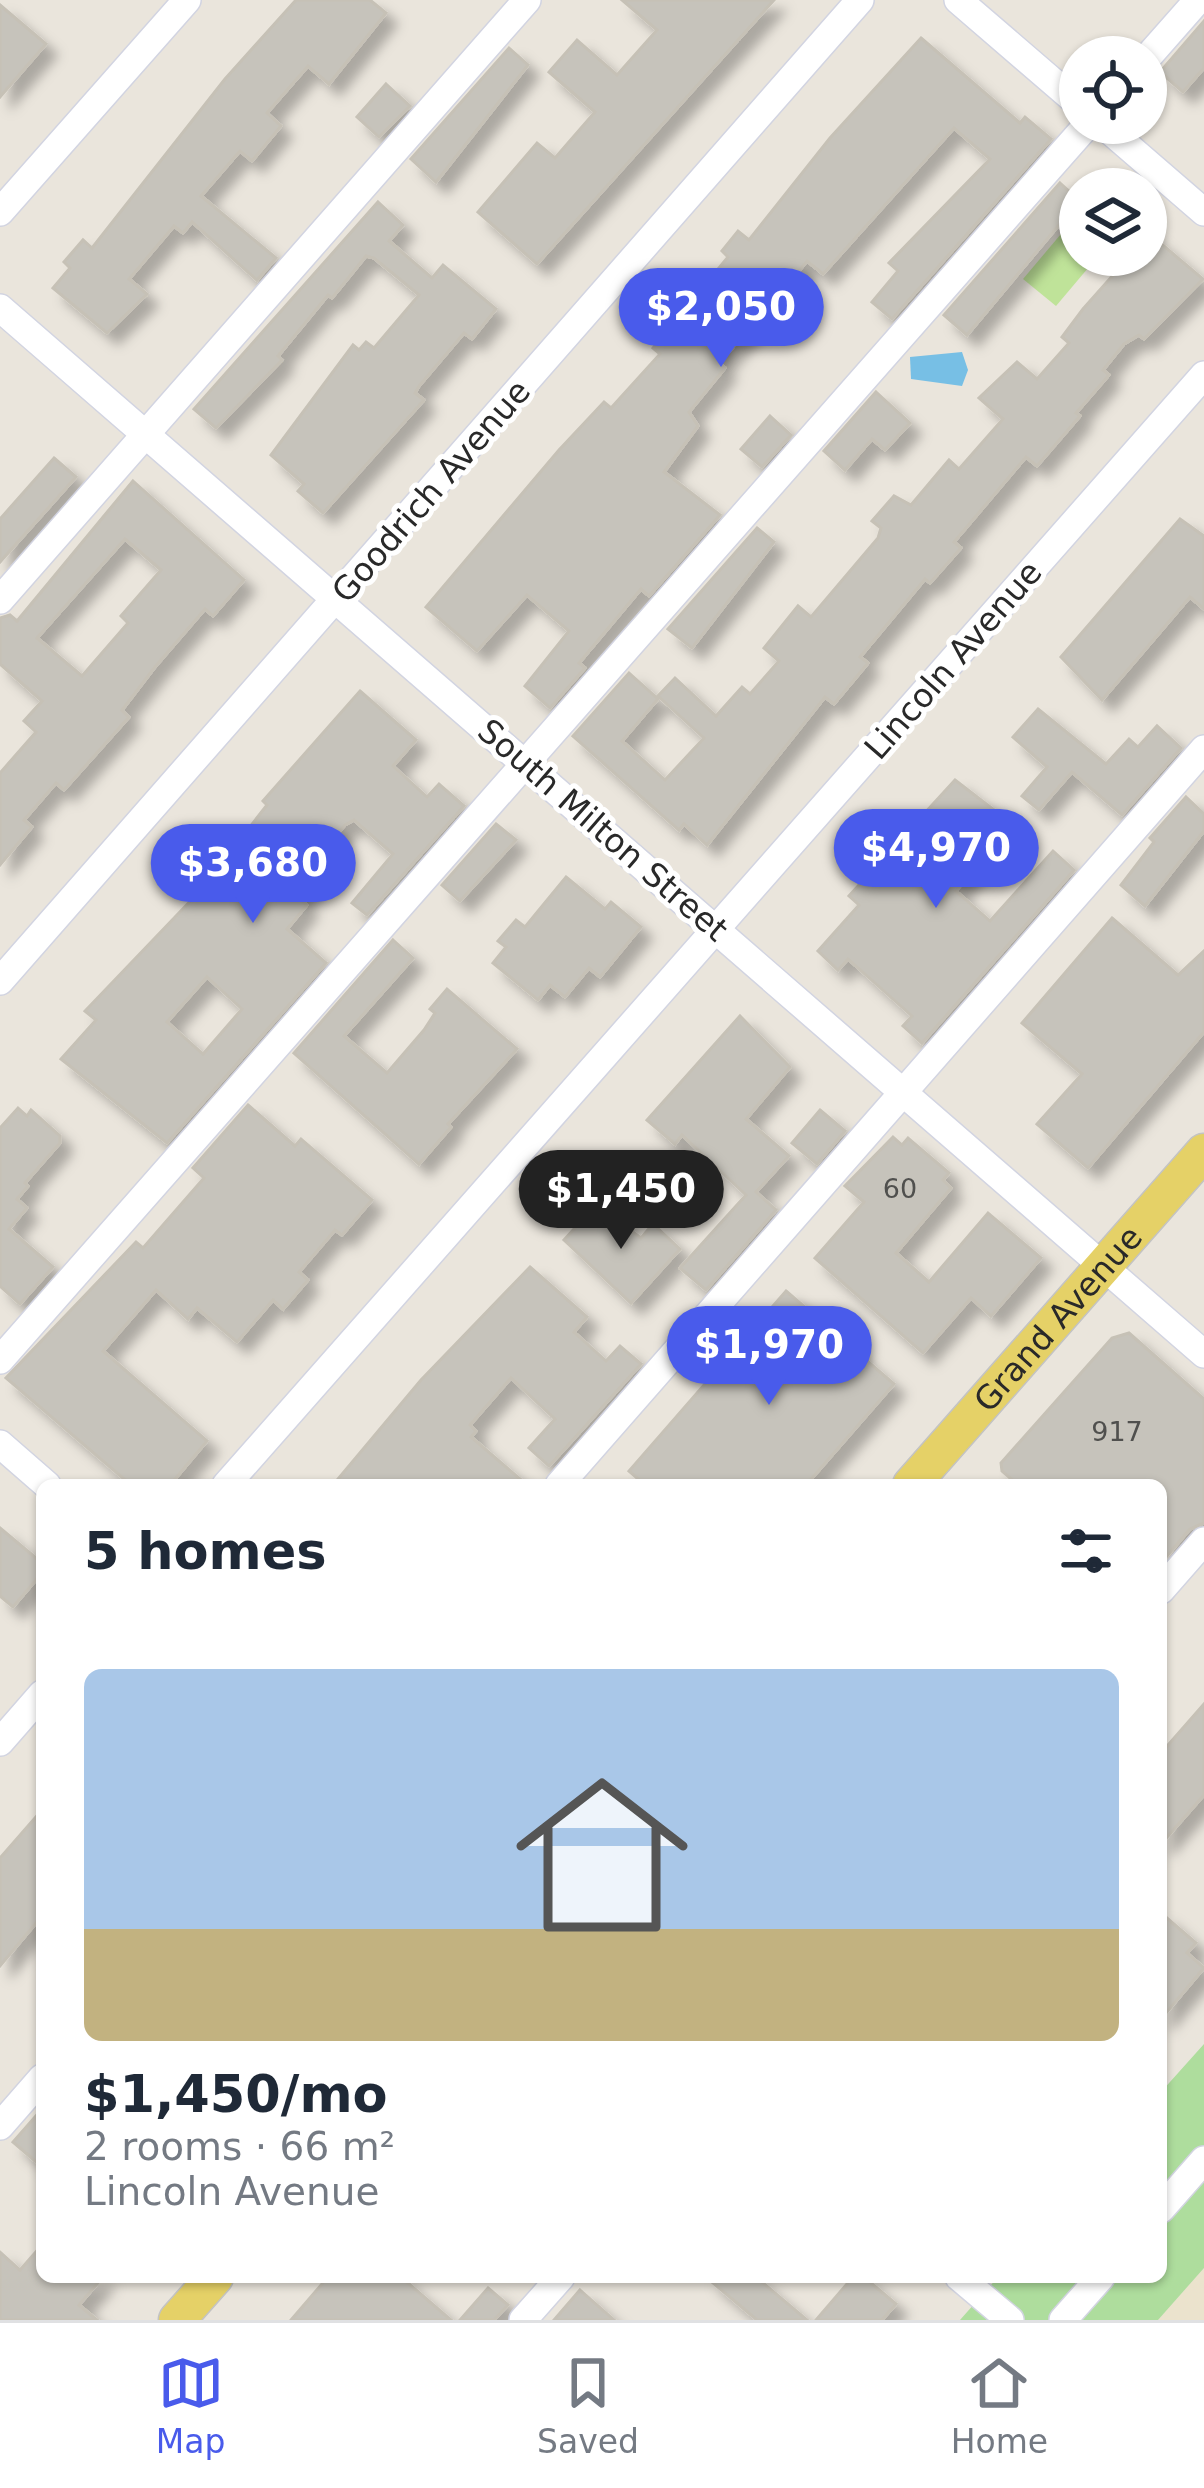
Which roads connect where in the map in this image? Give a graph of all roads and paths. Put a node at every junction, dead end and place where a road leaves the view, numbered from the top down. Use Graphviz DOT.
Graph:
graph roads {
  1 [pos="188,0"];
  2 [pos="527,0"];
  3 [pos="860,0"];
  4 [pos="958,0"];
  5 [pos="1198,0"];
  6 [pos="1166,36"];
  7 [pos="1059,87"];
  8 [pos="1071,144"];
  9 [pos="1125,144"];
  10 [pos="0,212"];
  11 [pos="1204,212"];
  12 [pos="0,308"];
  13 [pos="1204,375"];
  14 [pos="145,434"];
  15 [pos="0,599"];
  16 [pos="336,601"];
  17 [pos="1204,749"];
  18 [pos="525,764"];
  19 [pos="717,929"];
  20 [pos="0,981"];
  21 [pos="902,1092"];
  22 [pos="1204,1153"];
  23 [pos="1104,1266"];
  24 [pos="1204,1354"];
  25 [pos="0,1360"];
  26 [pos="0,1444"];
  27 [pos="40,1479"];
  28 [pos="231,1479"];
  29 [pos="564,1479"];
  30 [pos="916,1479"];
  31 [pos="1204,1541"];
  32 [pos="1167,1583"];
  33 [pos="36,1701"];
  34 [pos="0,1742"];
  35 [pos="36,2085"];
  36 [pos="0,2126"];
  37 [pos="1204,2160"];
  38 [pos="1167,2202"];
  39 [pos="210,2283"];
  40 [pos="557,2283"];
  41 [pos="966,2283"];
  42 [pos="1096,2283"];
  43 [pos="177,2320"];
  44 [pos="523,2320"];
  45 [pos="1010,2320"];
  46 [pos="1063,2320"];
  1 -- 10 [label="street"];
  2 -- 14 [label="street"];
  3 -- 16 [label="street, Goodrich Avenue"];
  4 -- 7 [label="street"];
  5 -- 6 [label="street"];
  8 -- 18 [label="street"];
  9 -- 11 [label="street"];
  12 -- 14 [label="street, South Milton Street"];
  13 -- 19 [label="street, Lincoln Avenue"];
  14 -- 15 [label="street"];
  14 -- 16 [label="street, South Milton Street"];
  16 -- 18 [label="street, South Milton Street"];
  16 -- 20 [label="street, Goodrich Avenue"];
  17 -- 21 [label="street"];
  18 -- 19 [label="street, South Milton Street"];
  18 -- 25 [label="street"];
  19 -- 21 [label="street, South Milton Street"];
  19 -- 28 [label="street, Lincoln Avenue"];
  21 -- 23 [label="street, South Milton Street"];
  21 -- 29 [label="street"];
  22 -- 23 [label="main road, Grand Avenue"];
  23 -- 24 [label="street, South Milton Street"];
  23 -- 30 [label="main road, Grand Avenue"];
  26 -- 27 [label="street"];
  31 -- 32 [label="street"];
  33 -- 34 [label="street"];
  35 -- 36 [label="street"];
  37 -- 38 [label="street"];
  39 -- 43 [label="main road"];
  40 -- 44 [label="street"];
  41 -- 45 [label="street"];
  42 -- 46 [label="street"];
}
